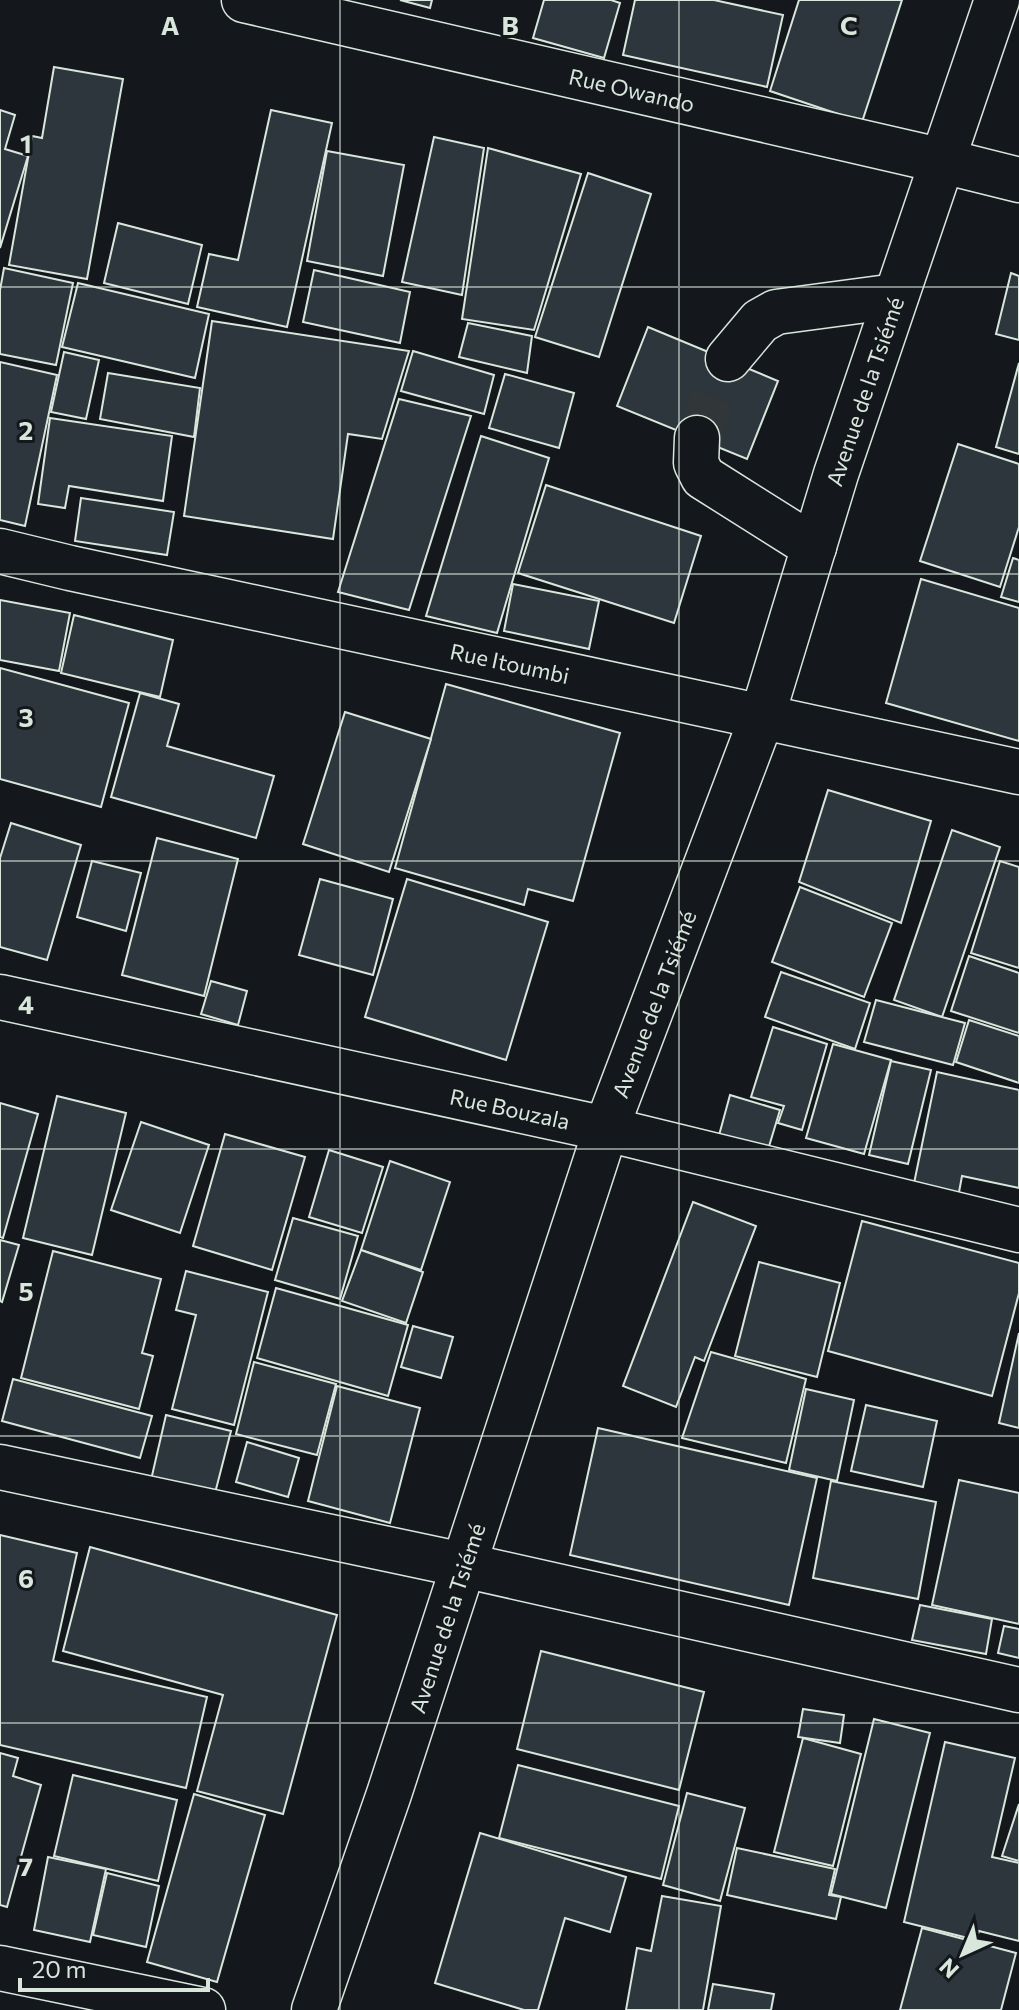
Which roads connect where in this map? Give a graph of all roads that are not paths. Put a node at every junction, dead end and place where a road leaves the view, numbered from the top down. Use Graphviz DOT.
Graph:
graph roads {
  1 [pos="244,0"];
  2 [pos="997,0"];
  3 [pos="943,161"];
  4 [pos="1019,180"];
  5 [pos="896,296"];
  6 [pos="728,359"];
  7 [pos="697,438"];
  8 [pos="814,547"];
  9 [pos="0,551"];
  10 [pos="762,717"];
  11 [pos="1019,772"];
  12 [pos="0,997"];
  13 [pos="606,1129"];
  14 [pos="1019,1230"];
  15 [pos="0,1467"];
  16 [pos="463,1565"];
  17 [pos="1019,1690"];
  18 [pos="0,1968"];
  19 [pos="203,2010"];
  20 [pos="314,2010"];
  1 -- 3 [label="street, Rue Owando"];
  2 -- 3 [label="street, Avenue de la Tsiémé"];
  3 -- 4 [label="street, Rue Owando"];
  3 -- 5 [label="street, Avenue de la Tsiémé"];
  5 -- 6 [label="street"];
  5 -- 8 [label="street, Avenue de la Tsiémé"];
  7 -- 8 [label="street"];
  8 -- 10 [label="street, Avenue de la Tsiémé"];
  9 -- 10 [label="street, Rue Itoumbi"];
  10 -- 11 [label="street, Rue Itoumbi"];
  10 -- 13 [label="street, Avenue de la Tsiémé"];
  12 -- 13 [label="street, Rue Bouzala"];
  13 -- 14 [label="street, Rue Bouzala"];
  13 -- 16 [label="street, Avenue de la Tsiémé"];
  15 -- 16 [label="street"];
  16 -- 17 [label="street"];
  16 -- 20 [label="street, Avenue de la Tsiémé"];
  18 -- 19 [label="street"];
}
